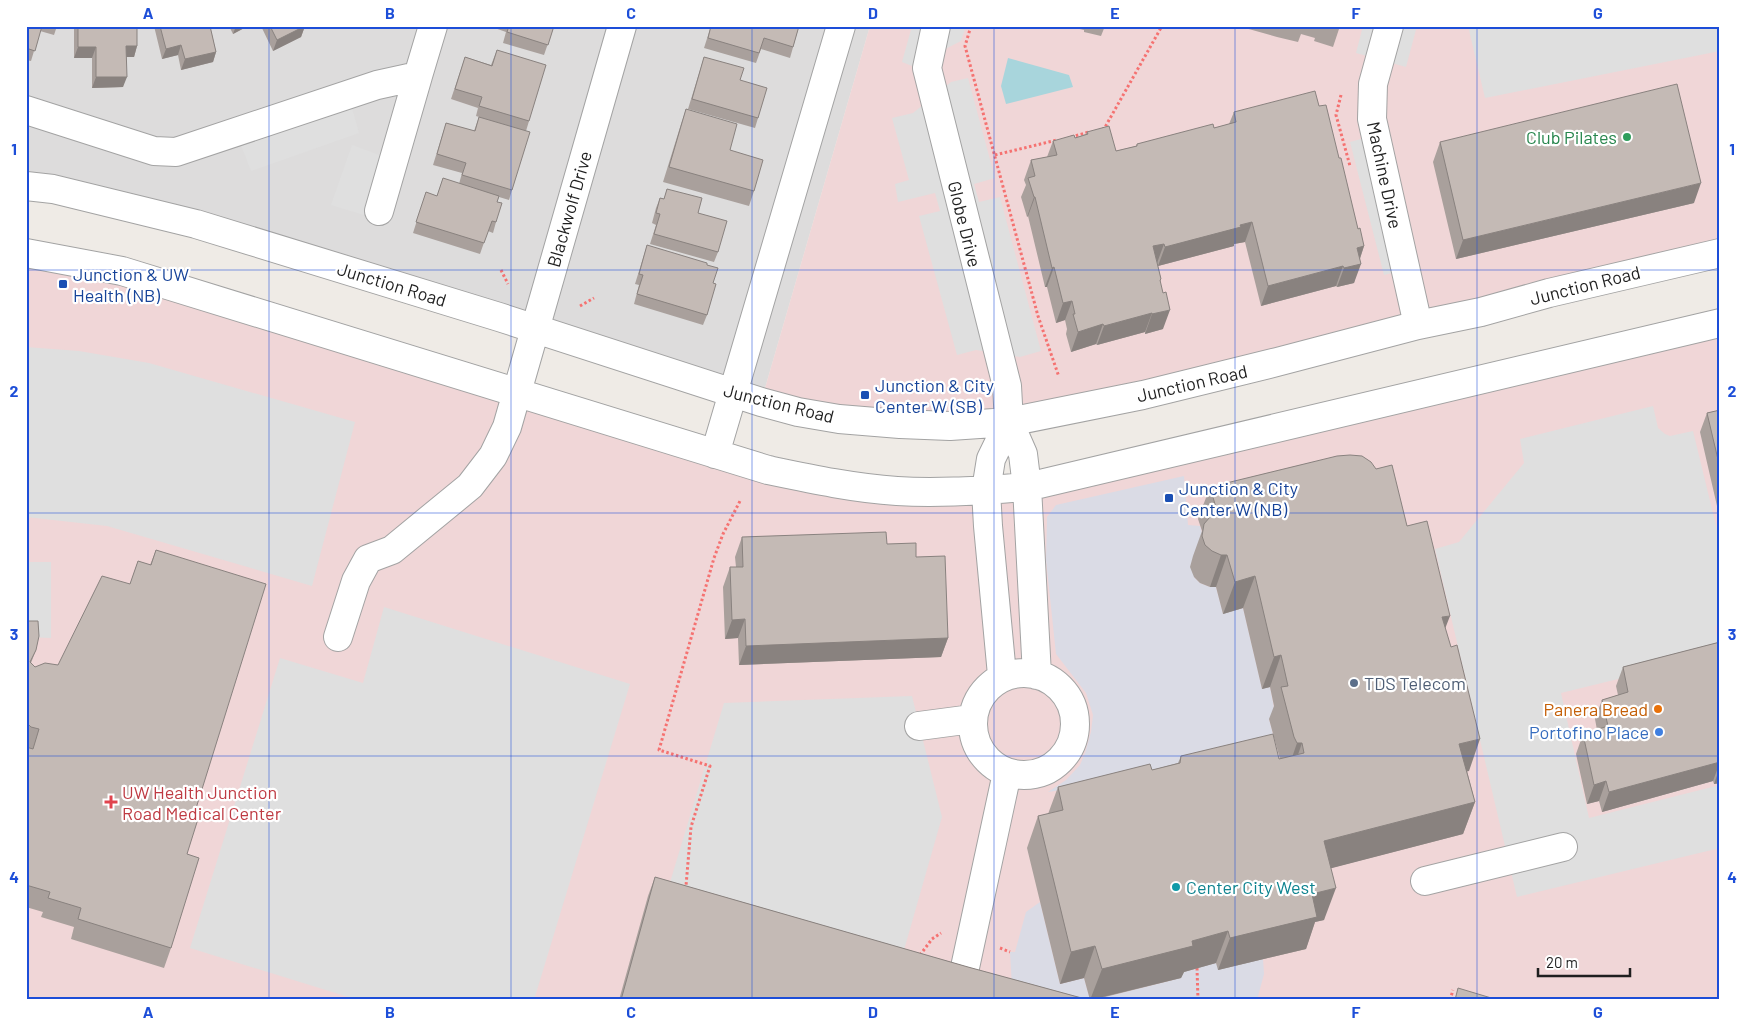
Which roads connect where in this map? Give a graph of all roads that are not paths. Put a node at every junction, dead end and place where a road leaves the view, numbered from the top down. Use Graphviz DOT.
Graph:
graph roads {
  1 [pos="433,26"];
  2 [pos="622,26"];
  3 [pos="841,26"];
  4 [pos="936,26"];
  5 [pos="1388,26"];
  6 [pos="418,76"];
  7 [pos="26,110"];
  8 [pos="26,186"];
  9 [pos="379,211"];
  10 [pos="1720,253"];
  11 [pos="26,254"];
  12 [pos="1720,323"];
  13 [pos="1418,325"];
  14 [pos="535,329"];
  15 [pos="517,392"];
  16 [pos="733,393"];
  17 [pos="1009,422"];
  18 [pos="715,454"];
  19 [pos="1027,487"];
  20 [pos="986,490"];
  21 [pos="338,636"];
  22 [pos="1002,675"];
  23 [pos="1037,675"];
  24 [pos="972,719"];
  25 [pos="919,726"];
  26 [pos="1007,773"];
  27 [pos="1564,847"];
  28 [pos="1425,881"];
  29 [pos="961,986"];
  1 -- 6 [label="street"];
  2 -- 14 [label="street, Blackwolf Drive"];
  3 -- 16 [label="street"];
  4 -- 17 [label="street, Globe Drive"];
  5 -- 13 [label="street, Machine Drive"];
  6 -- 7 [label="street"];
  6 -- 9 [label="street"];
  8 -- 14 [label="street, Junction Road"];
  10 -- 13 [label="street, Junction Road"];
  11 -- 15 [label="street"];
  12 -- 19 [label="street"];
  13 -- 17 [label="street, Junction Road"];
  14 -- 15 [label="street, Blackwolf Drive"];
  14 -- 16 [label="street, Junction Road"];
  15 -- 18 [label="street"];
  15 -- 21 [label="street, Blackwolf Drive"];
  16 -- 17 [label="street, Junction Road"];
  16 -- 18 [label="street"];
  17 -- 19 [label="street"];
  17 -- 20 [label="street"];
  18 -- 20 [label="street"];
  19 -- 20 [label="street"];
  19 -- 23 [label="street"];
  20 -- 22 [label="street"];
  22 -- 23 [label="street"];
  22 -- 24 [label="street"];
  23 -- 26 [label="street"];
  24 -- 25 [label="street"];
  24 -- 26 [label="street"];
  26 -- 29 [label="street"];
  27 -- 28 [label="street"];
}
